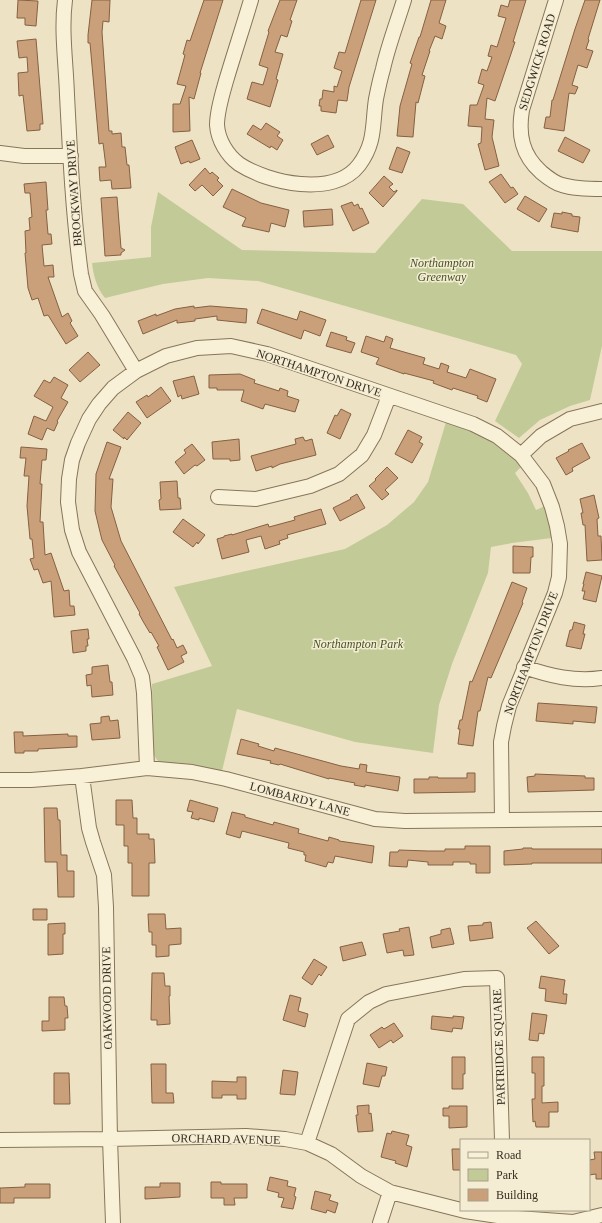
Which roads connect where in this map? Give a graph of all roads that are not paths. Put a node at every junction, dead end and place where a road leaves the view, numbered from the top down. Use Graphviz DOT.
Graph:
graph roads {
  1 [pos="65,0"];
  2 [pos="251,0"];
  3 [pos="404,0"];
  4 [pos="556,0"];
  5 [pos="0,152"];
  6 [pos="70,156"];
  7 [pos="602,189"];
  8 [pos="136,371"];
  9 [pos="389,396"];
  10 [pos="602,411"];
  11 [pos="521,455"];
  12 [pos="218,497"];
  13 [pos="524,667"];
  14 [pos="602,678"];
  15 [pos="147,768"];
  16 [pos="82,776"];
  17 [pos="0,780"];
  18 [pos="602,819"];
  19 [pos="502,820"];
  20 [pos="110,1139"];
  21 [pos="502,1139"];
  22 [pos="0,1140"];
  23 [pos="307,1143"];
  24 [pos="390,1192"];
  25 [pos="460,1210"];
  26 [pos="465,1211"];
  27 [pos="504,1213"];
  28 [pos="602,1215"];
  29 [pos="113,1223"];
  30 [pos="380,1223"];
  31 [pos="573,1223"];
  1 -- 6 [label="street, BROCKWAY DRIVE"];
  2 -- 3 [label="street"];
  4 -- 7 [label="street, SEDGWICK ROAD"];
  5 -- 6 [label="street"];
  6 -- 8 [label="street, BROCKWAY DRIVE"];
  8 -- 9 [label="street, NORTHAMPTON DRIVE"];
  8 -- 15 [label="street, NORTHAMPTON DRIVE"];
  9 -- 11 [label="street, NORTHAMPTON DRIVE"];
  9 -- 12 [label="street"];
  10 -- 11 [label="street"];
  11 -- 13 [label="street, NORTHAMPTON DRIVE"];
  13 -- 14 [label="street"];
  13 -- 19 [label="street, NORTHAMPTON DRIVE"];
  15 -- 16 [label="street, LOMBARDY LANE"];
  15 -- 19 [label="street, LOMBARDY LANE"];
  16 -- 17 [label="street, LOMBARDY LANE"];
  16 -- 20 [label="street, OAKWOOD DRIVE"];
  18 -- 19 [label="street, LOMBARDY LANE"];
  20 -- 22 [label="street, ORCHARD AVENUE"];
  20 -- 23 [label="street, ORCHARD AVENUE"];
  20 -- 29 [label="street, OAKWOOD DRIVE"];
  21 -- 23 [label="street, PARTRIDGE SQUARE"];
  23 -- 24 [label="street, ORCHARD AVENUE"];
  24 -- 25 [label="street, ORCHARD AVENUE"];
  24 -- 30 [label="street"];
  26 -- 27 [label="street, ORCHARD AVENUE"];
  27 -- 31 [label="street, ORCHARD AVENUE"];
  28 -- 31 [label="street, ORCHARD AVENUE"];
}
